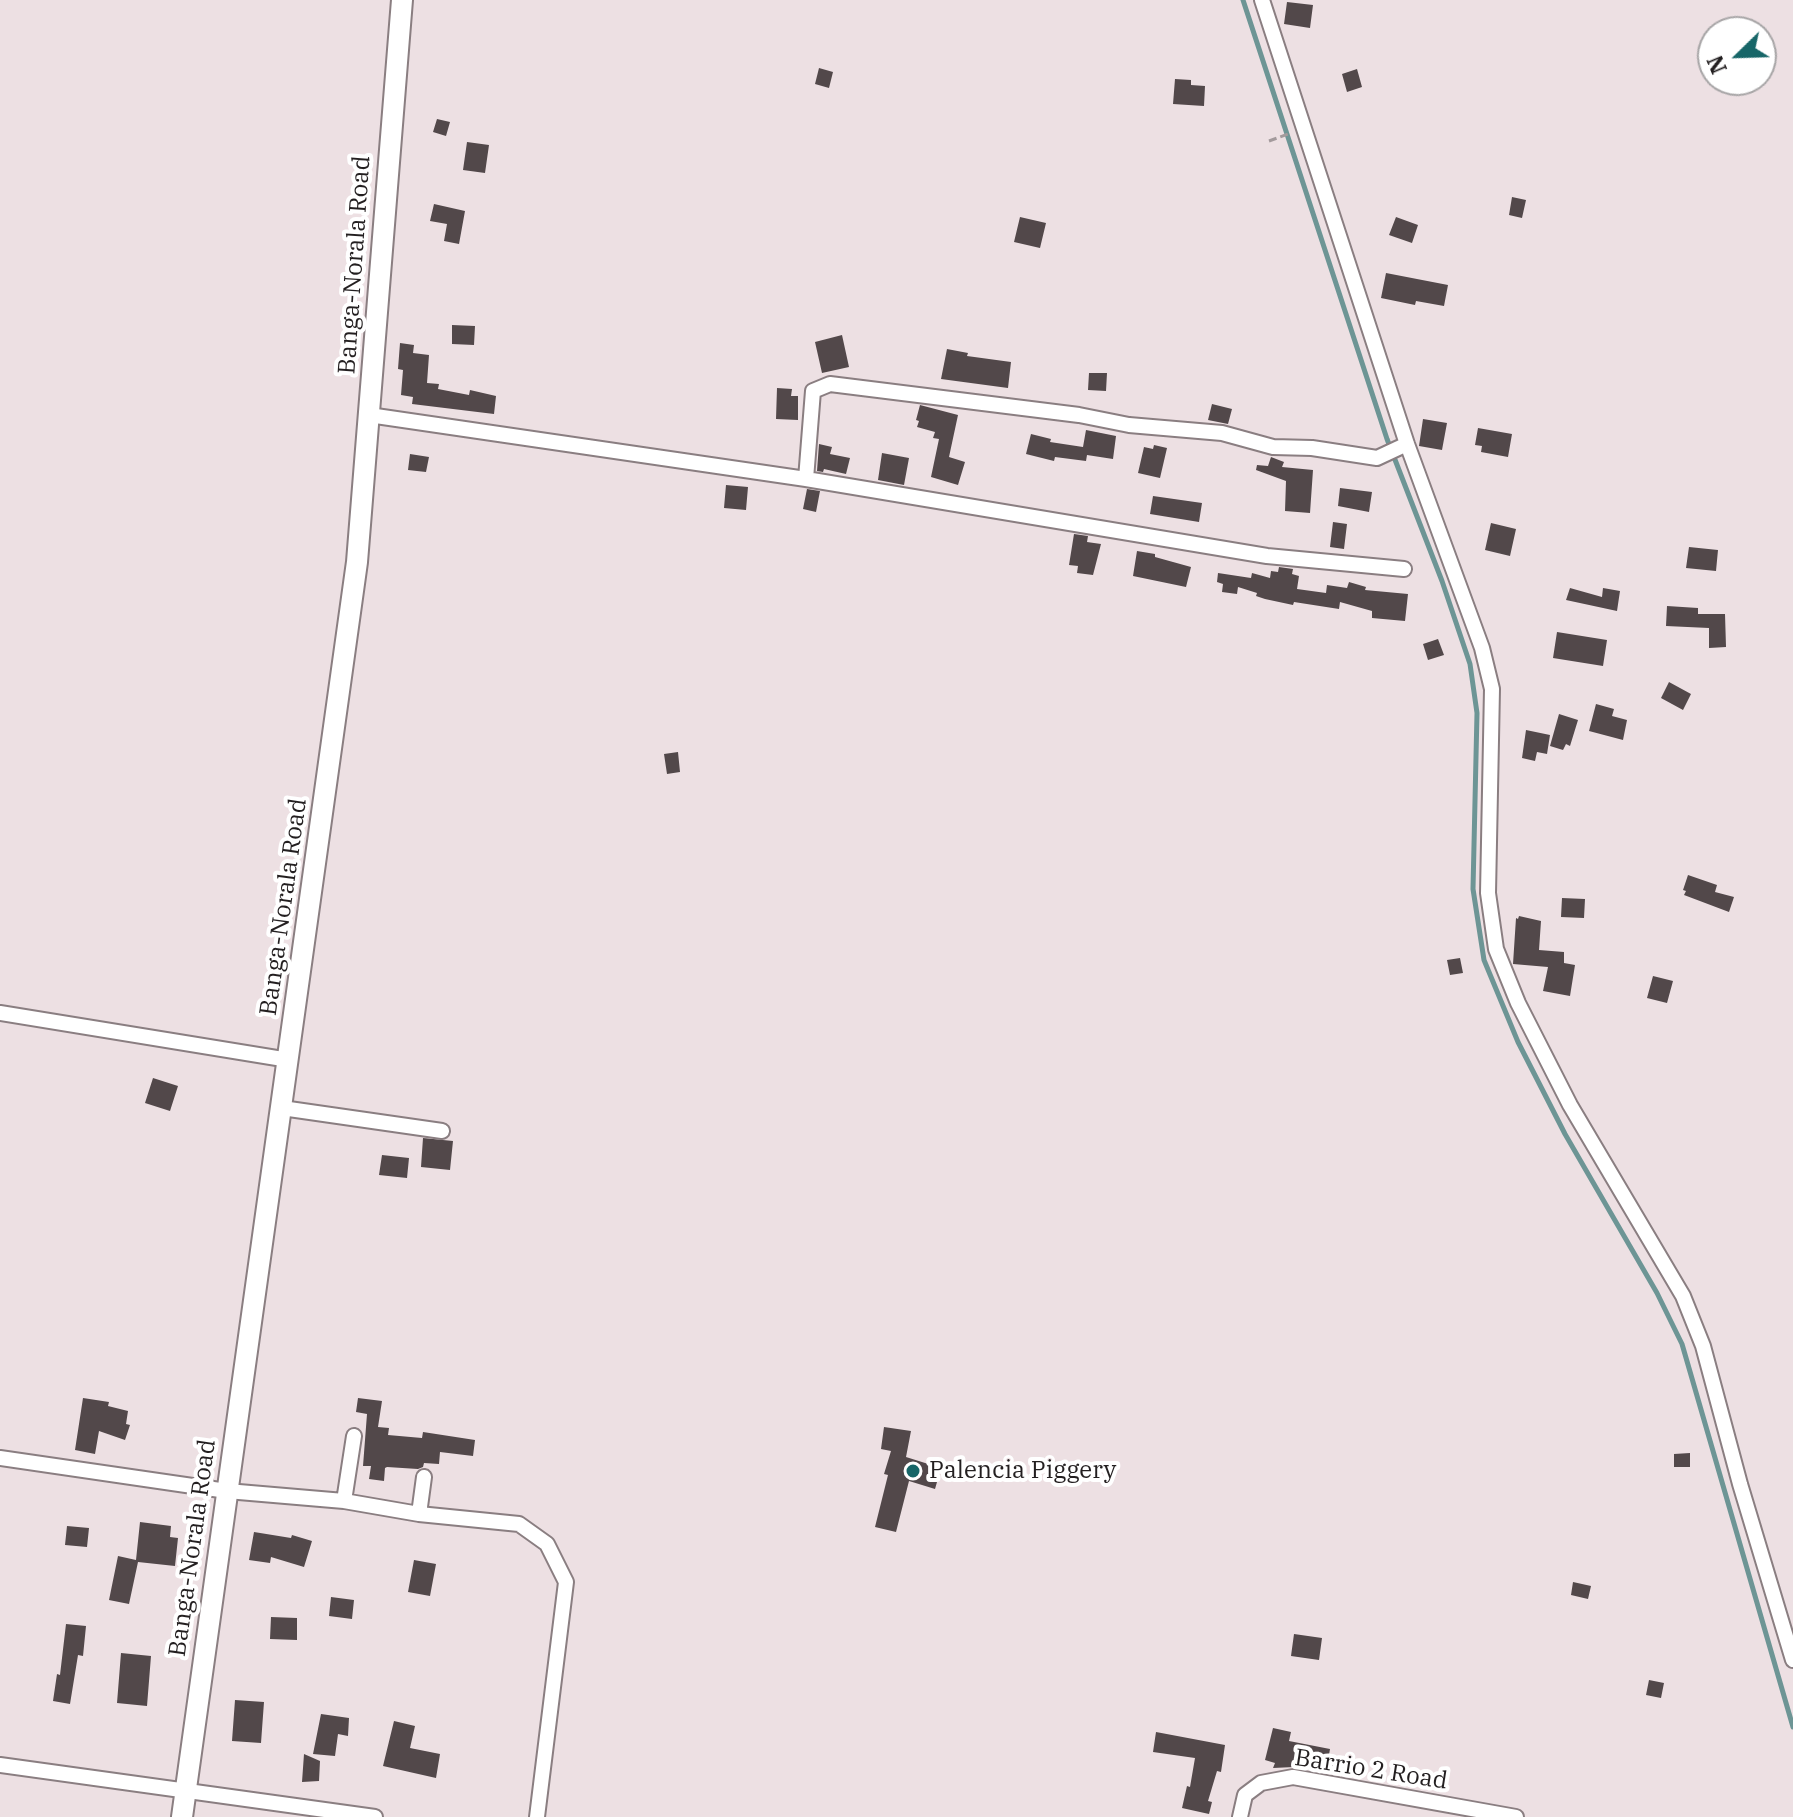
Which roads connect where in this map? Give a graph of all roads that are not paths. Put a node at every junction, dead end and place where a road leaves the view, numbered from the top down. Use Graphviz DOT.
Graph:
graph roads {
  1 [pos="402,0"];
  2 [pos="1262,0"];
  3 [pos="369,415"];
  4 [pos="1407,444"];
  5 [pos="806,479"];
  6 [pos="1404,569"];
  7 [pos="0,1013"];
  8 [pos="289,1060"];
  9 [pos="282,1108"];
  10 [pos="442,1131"];
  11 [pos="354,1436"];
  12 [pos="0,1458"];
  13 [pos="424,1477"];
  14 [pos="227,1491"];
  15 [pos="344,1501"];
  16 [pos="419,1514"];
  17 [pos="1793,1660"];
  18 [pos="0,1765"];
  19 [pos="185,1791"];
  20 [pos="182,1817"];
  21 [pos="375,1817"];
  22 [pos="537,1817"];
  23 [pos="1240,1817"];
  24 [pos="1516,1817"];
  1 -- 3 [label="main road, Banga-Norala Road"];
  2 -- 4 [label="street"];
  3 -- 5 [label="street"];
  3 -- 8 [label="main road, Banga-Norala Road"];
  4 -- 5 [label="street"];
  4 -- 17 [label="street"];
  5 -- 6 [label="street"];
  7 -- 8 [label="street"];
  8 -- 9 [label="main road, Banga-Norala Road"];
  9 -- 10 [label="street"];
  9 -- 14 [label="main road, Banga-Norala Road"];
  11 -- 15 [label="street"];
  12 -- 14 [label="street"];
  13 -- 16 [label="street"];
  14 -- 15 [label="street"];
  14 -- 19 [label="main road, Banga-Norala Road"];
  15 -- 16 [label="street"];
  16 -- 22 [label="street"];
  18 -- 19 [label="street"];
  19 -- 20 [label="main road, Banga-Norala Road"];
  19 -- 21 [label="street"];
  23 -- 24 [label="street, Barrio 2 Road"];
}
